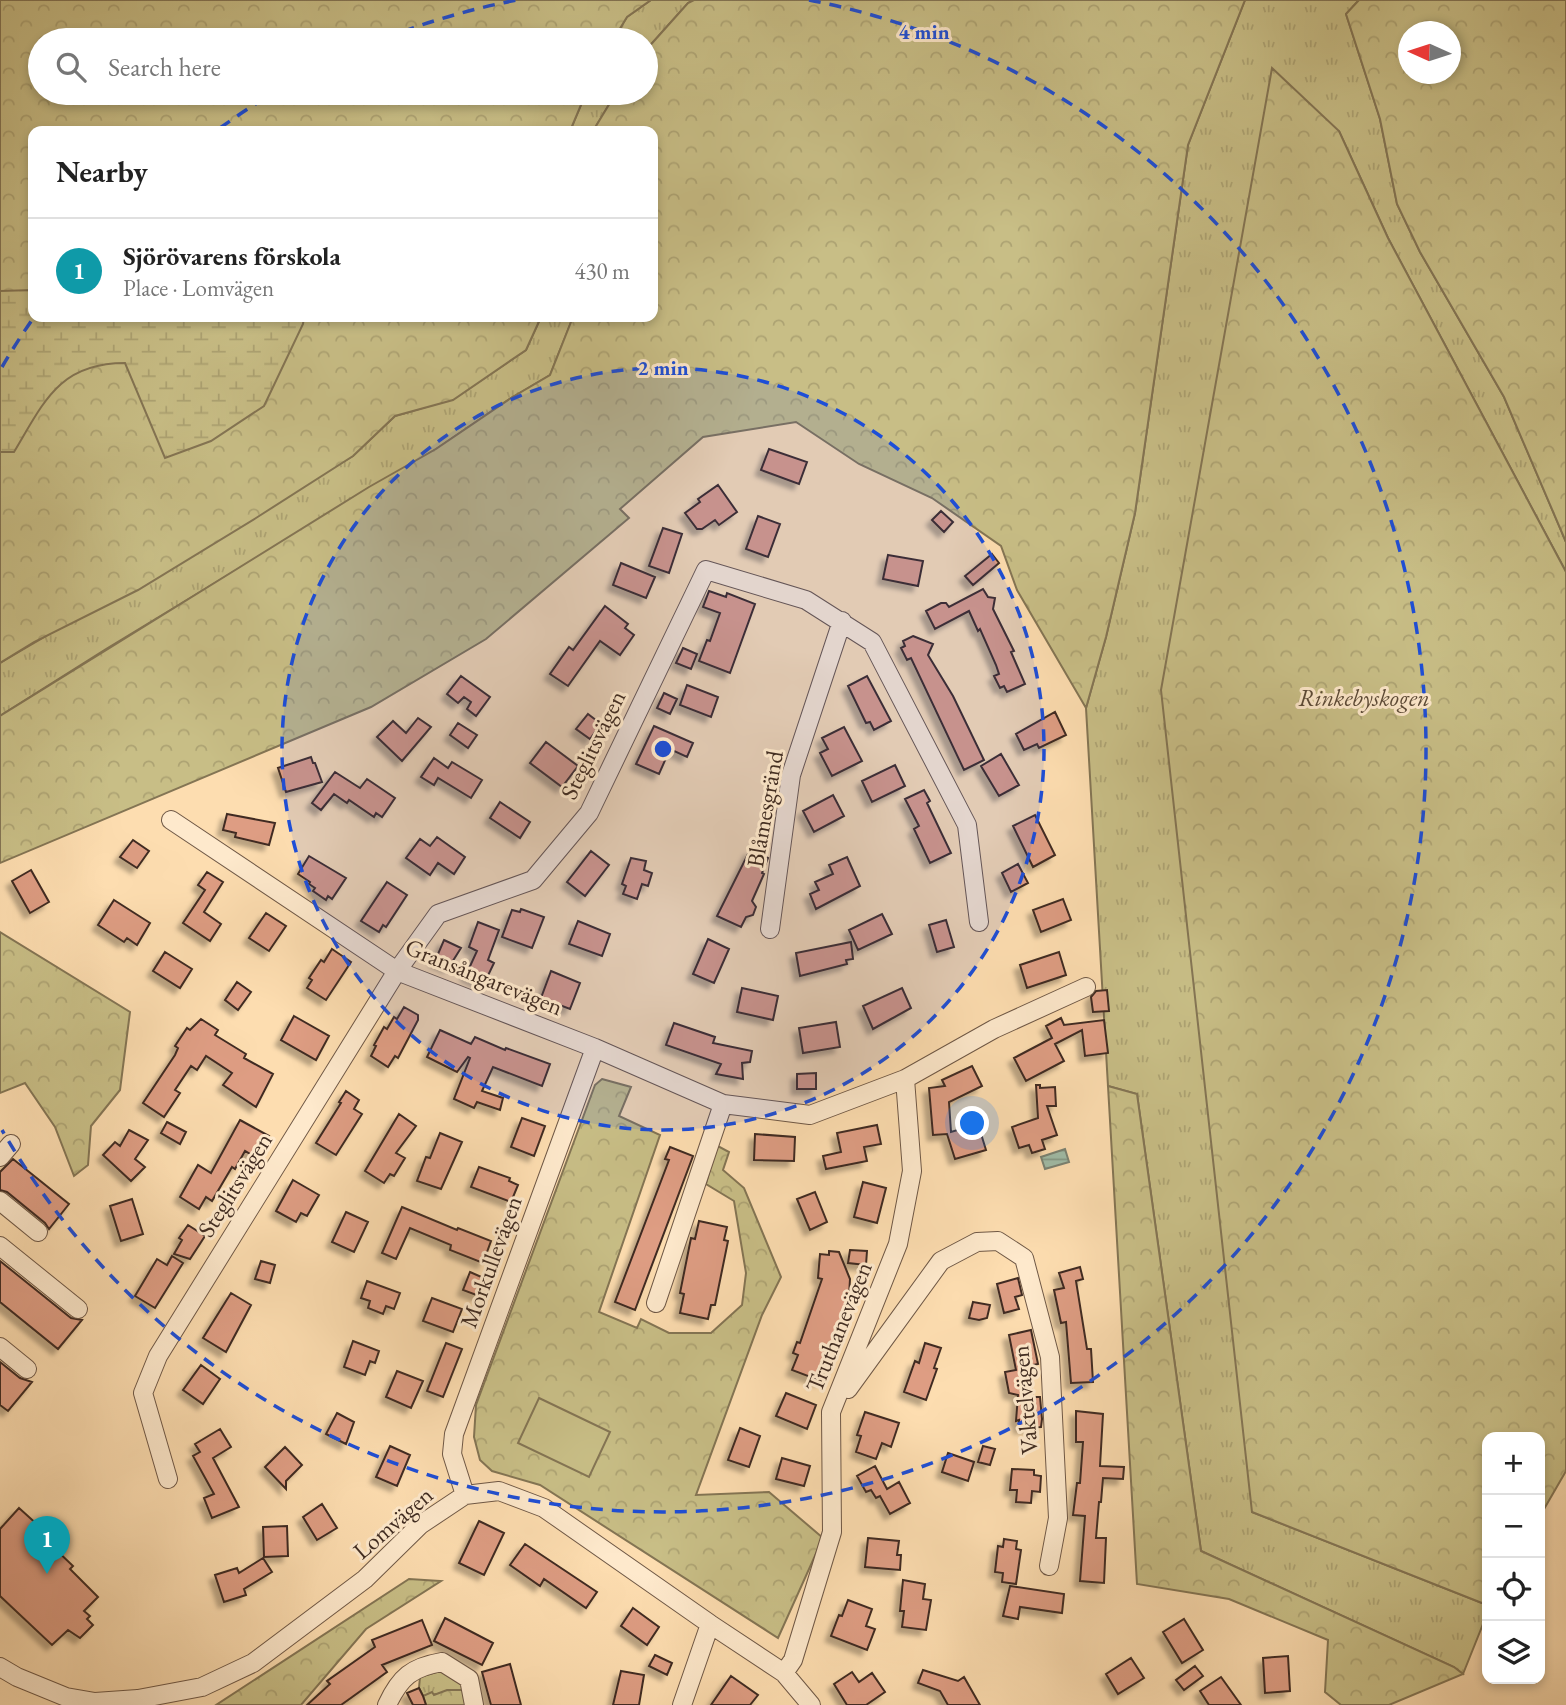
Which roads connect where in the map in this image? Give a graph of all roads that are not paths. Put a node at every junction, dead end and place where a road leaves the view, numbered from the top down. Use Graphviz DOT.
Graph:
graph roads {
  1 [pos="842,621"];
  2 [pos="171,820"];
  3 [pos="979,922"];
  4 [pos="771,929"];
  5 [pos="397,971"];
  6 [pos="1086,987"];
  7 [pos="595,1048"];
  8 [pos="905,1079"];
  9 [pos="723,1104"];
  10 [pos="0,1201"];
  11 [pos="38,1232"];
  12 [pos="0,1246"];
  13 [pos="656,1303"];
  14 [pos="78,1309"];
  15 [pos="0,1347"];
  16 [pos="27,1369"];
  17 [pos="831,1412"];
  18 [pos="168,1479"];
  19 [pos="465,1495"];
  20 [pos="1049,1566"];
  21 [pos="710,1624"];
  22 [pos="0,1667"];
  23 [pos="784,1673"];
  24 [pos="94,1703"];
  25 [pos="387,1705"];
  26 [pos="474,1705"];
  27 [pos="682,1705"];
  28 [pos="811,1705"];
  1 -- 3 [label="street, Steglitsvägen"];
  1 -- 4 [label="street, Blåmesgränd"];
  1 -- 5 [label="street, Steglitsvägen"];
  2 -- 5 [label="street, Gransångarevägen"];
  5 -- 7 [label="street, Gransångarevägen"];
  5 -- 18 [label="street, Steglitsvägen"];
  6 -- 8 [label="street, Gransångarevägen"];
  7 -- 9 [label="street, Gransångarevägen"];
  7 -- 19 [label="street, Morkullevägen"];
  8 -- 9 [label="street, Gransångarevägen"];
  8 -- 17 [label="street, Truthanevägen"];
  9 -- 13 [label="street"];
  10 -- 11 [label="street"];
  12 -- 14 [label="street"];
  15 -- 16 [label="street"];
  17 -- 20 [label="street, Vaktelvägen"];
  17 -- 23 [label="street, Truthanevägen"];
  19 -- 21 [label="street, Lomvägen"];
  19 -- 24 [label="street, Lomvägen"];
  21 -- 23 [label="street, Lomvägen"];
  21 -- 27 [label="street"];
  22 -- 24 [label="street, Lomvägen"];
  23 -- 28 [label="street, Lomvägen"];
  25 -- 26 [label="street"];
}
